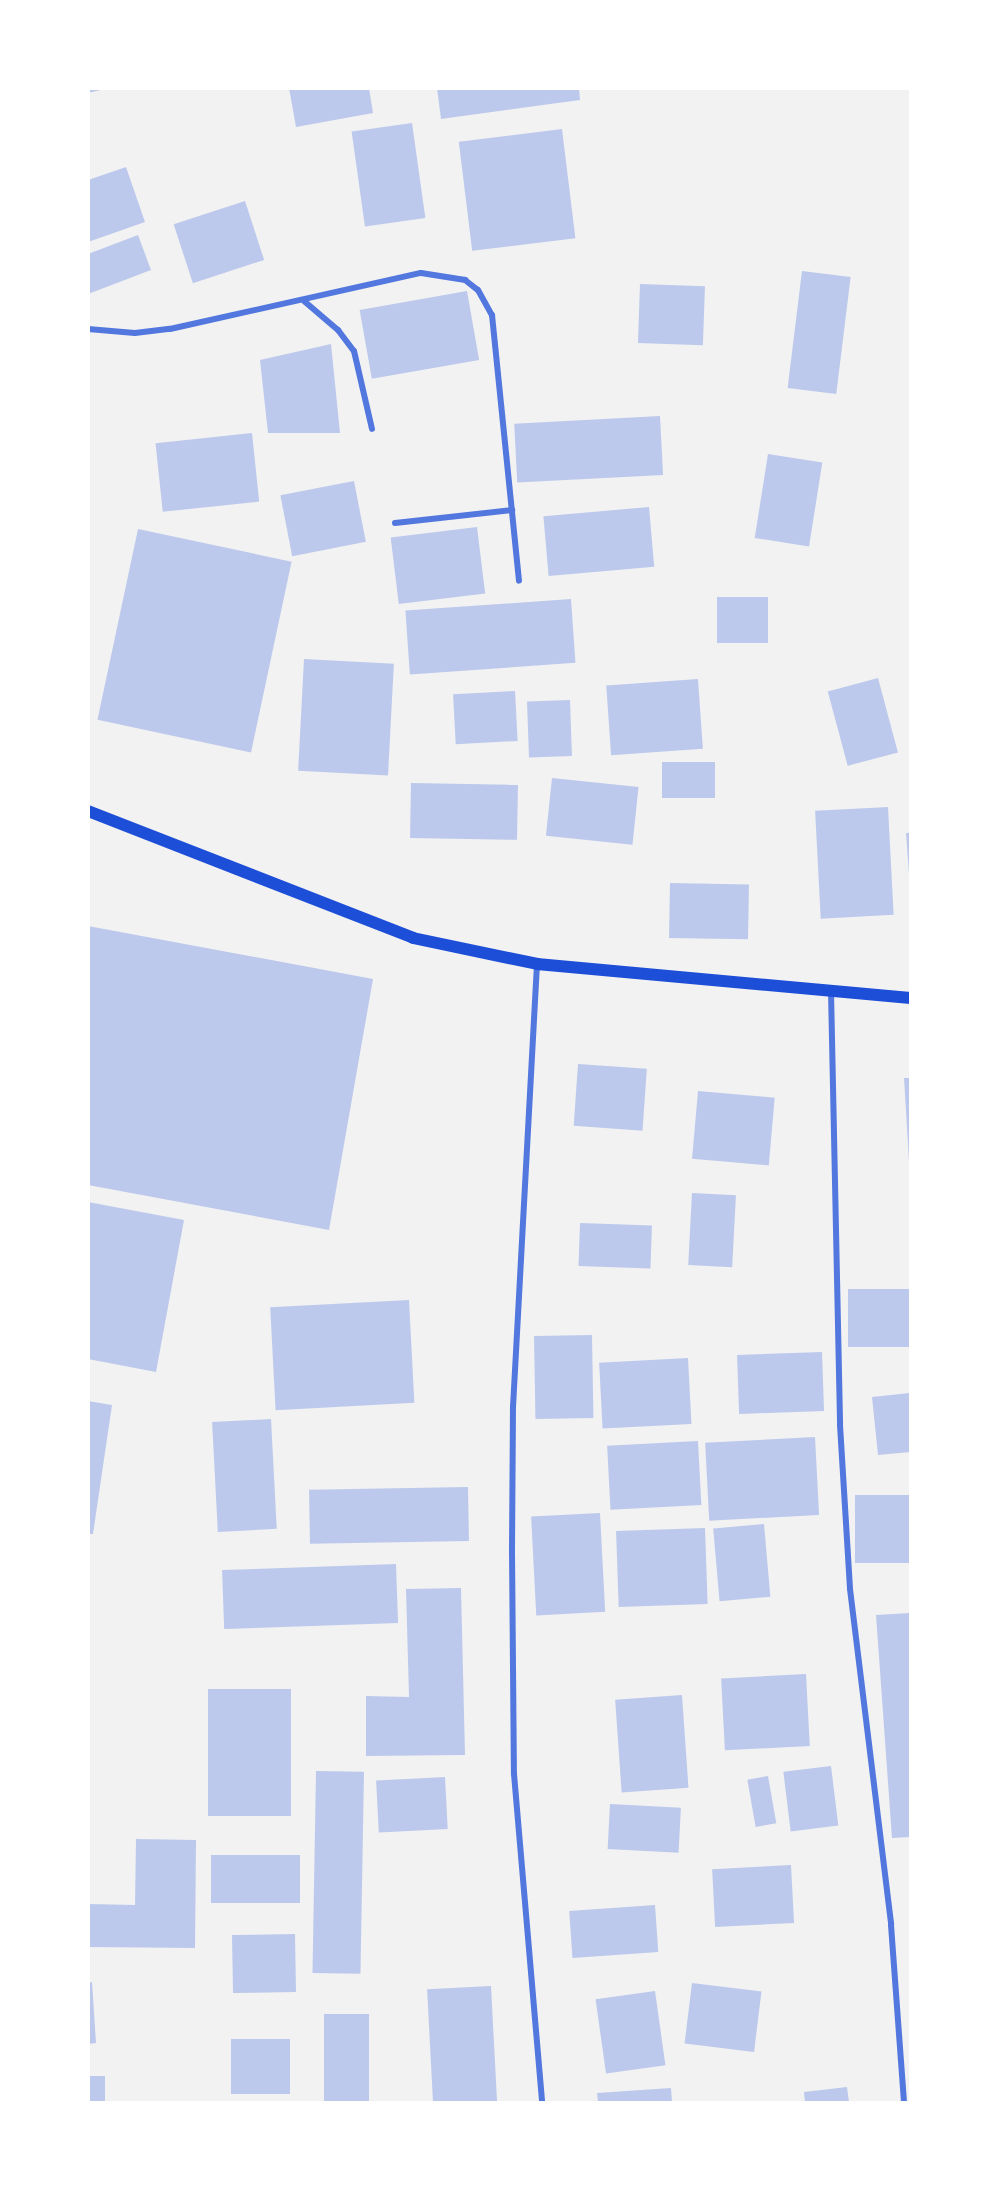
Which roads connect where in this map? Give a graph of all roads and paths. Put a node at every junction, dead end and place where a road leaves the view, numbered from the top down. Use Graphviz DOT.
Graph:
graph roads {
  1 [pos="304,301"];
  2 [pos="88,329"];
  3 [pos="372,429"];
  4 [pos="512,510"];
  5 [pos="395,523"];
  6 [pos="519,581"];
  7 [pos="88,811"];
  8 [pos="537,964"];
  9 [pos="831,990"];
  10 [pos="910,998"];
  11 [pos="542,2103"];
  12 [pos="904,2103"];
  1 -- 2 [label="street"];
  1 -- 3 [label="street"];
  1 -- 4 [label="street"];
  4 -- 5 [label="street"];
  4 -- 6 [label="street"];
  7 -- 8 [label="main road"];
  8 -- 9 [label="main road"];
  8 -- 11 [label="street"];
  9 -- 10 [label="main road"];
  9 -- 12 [label="street"];
}
